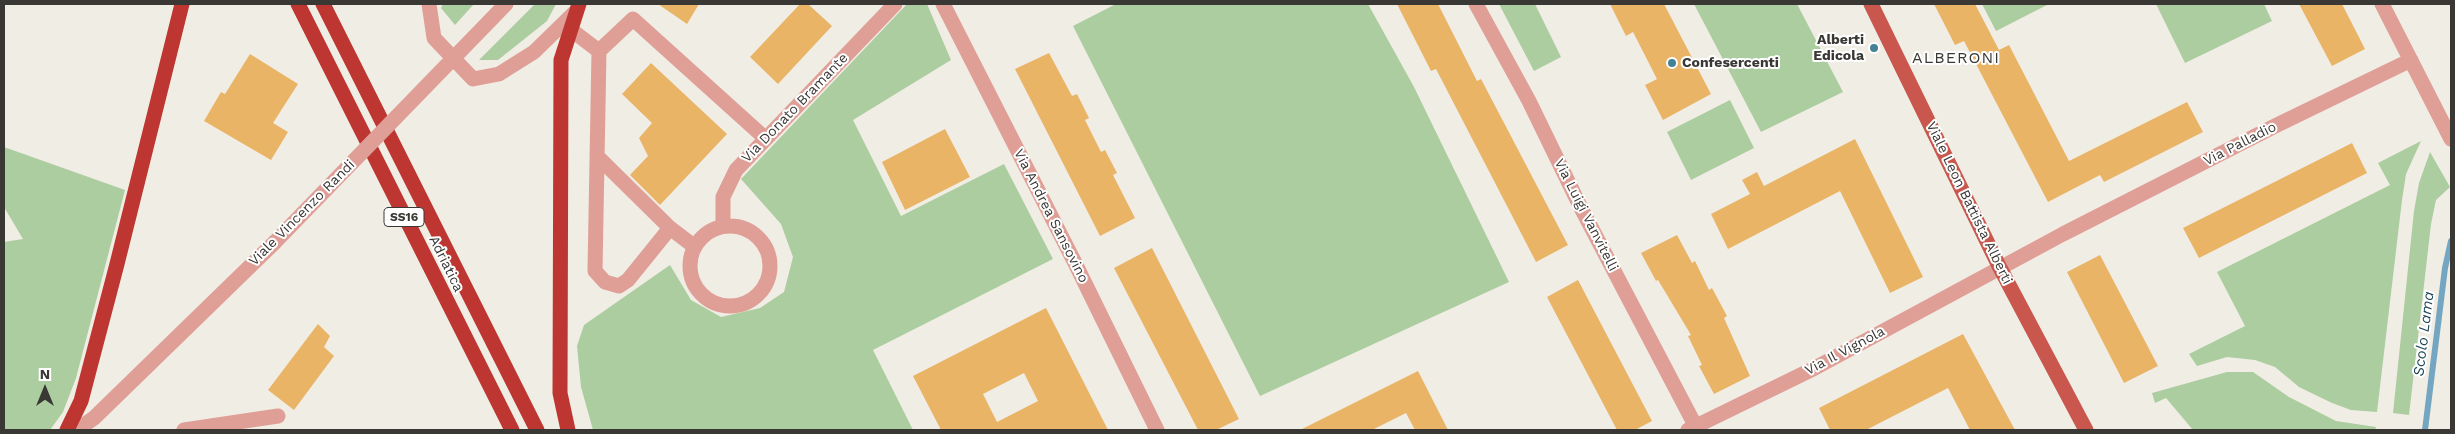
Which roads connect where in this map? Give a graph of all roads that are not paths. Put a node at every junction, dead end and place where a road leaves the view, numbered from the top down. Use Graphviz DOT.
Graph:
graph roads {
  1 [pos="182,4"];
  2 [pos="298,4"];
  3 [pos="324,4"];
  4 [pos="429,4"];
  5 [pos="506,4"];
  6 [pos="895,4"];
  7 [pos="943,4"];
  8 [pos="1476,4"];
  9 [pos="1871,4"];
  10 [pos="2382,4"];
  11 [pos="577,7"];
  12 [pos="570,29"];
  13 [pos="599,52"];
  14 [pos="2412,60"];
  15 [pos="2449,136"];
  16 [pos="766,139"];
  17 [pos="597,156"];
  18 [pos="723,226"];
  19 [pos="670,228"];
  20 [pos="695,246"];
  21 [pos="1999,266"];
  22 [pos="464,338"];
  23 [pos="2071,400"];
  24 [pos="278,416"];
  25 [pos="90,424"];
  26 [pos="1692,428"];
  27 [pos="68,430"];
  28 [pos="77,430"];
  29 [pos="184,430"];
  30 [pos="503,430"];
  31 [pos="512,430"];
  32 [pos="537,430"];
  33 [pos="568,430"];
  34 [pos="1157,430"];
  35 [pos="2086,430"];
  36 [pos="2094,430"];
  1 -- 27 [label="highway"];
  2 -- 22 [label="highway, Adriatica / SS16"];
  3 -- 32 [label="highway, Adriatica / SS16"];
  4 -- 11 [label="street"];
  5 -- 25 [label="street, Viale Vincenzo Randi, bridge"];
  6 -- 16 [label="street, Via Donato Bramante"];
  7 -- 34 [label="street, Via Andrea Sansovino"];
  8 -- 26 [label="street, Via Luigi Vanvitelli"];
  9 -- 21 [label="main road, Viale Leon Battista Alberti"];
  10 -- 14 [label="street"];
  11 -- 12 [label="highway"];
  12 -- 13 [label="street"];
  12 -- 33 [label="highway"];
  13 -- 16 [label="street"];
  13 -- 17 [label="street"];
  14 -- 15 [label="street"];
  14 -- 21 [label="street, Via Palladio"];
  16 -- 18 [label="street, Via Donato Bramante"];
  17 -- 19 [label="street"];
  17 -- 19 [label="street"];
  18 -- 20 [label="street"];
  18 -- 20 [label="street"];
  19 -- 20 [label="street"];
  21 -- 23 [label="main road, Viale Leon Battista Alberti"];
  21 -- 26 [label="street, Via Il Vignola"];
  22 -- 30 [label="highway"];
  22 -- 31 [label="highway, Adriatica / SS16"];
  23 -- 35 [label="main road, Viale Leon Battista Alberti"];
  23 -- 36 [label="main road, Viale Leon Battista Alberti"];
  24 -- 29 [label="street"];
  25 -- 28 [label="street, Viale Vincenzo Randi"];
}
